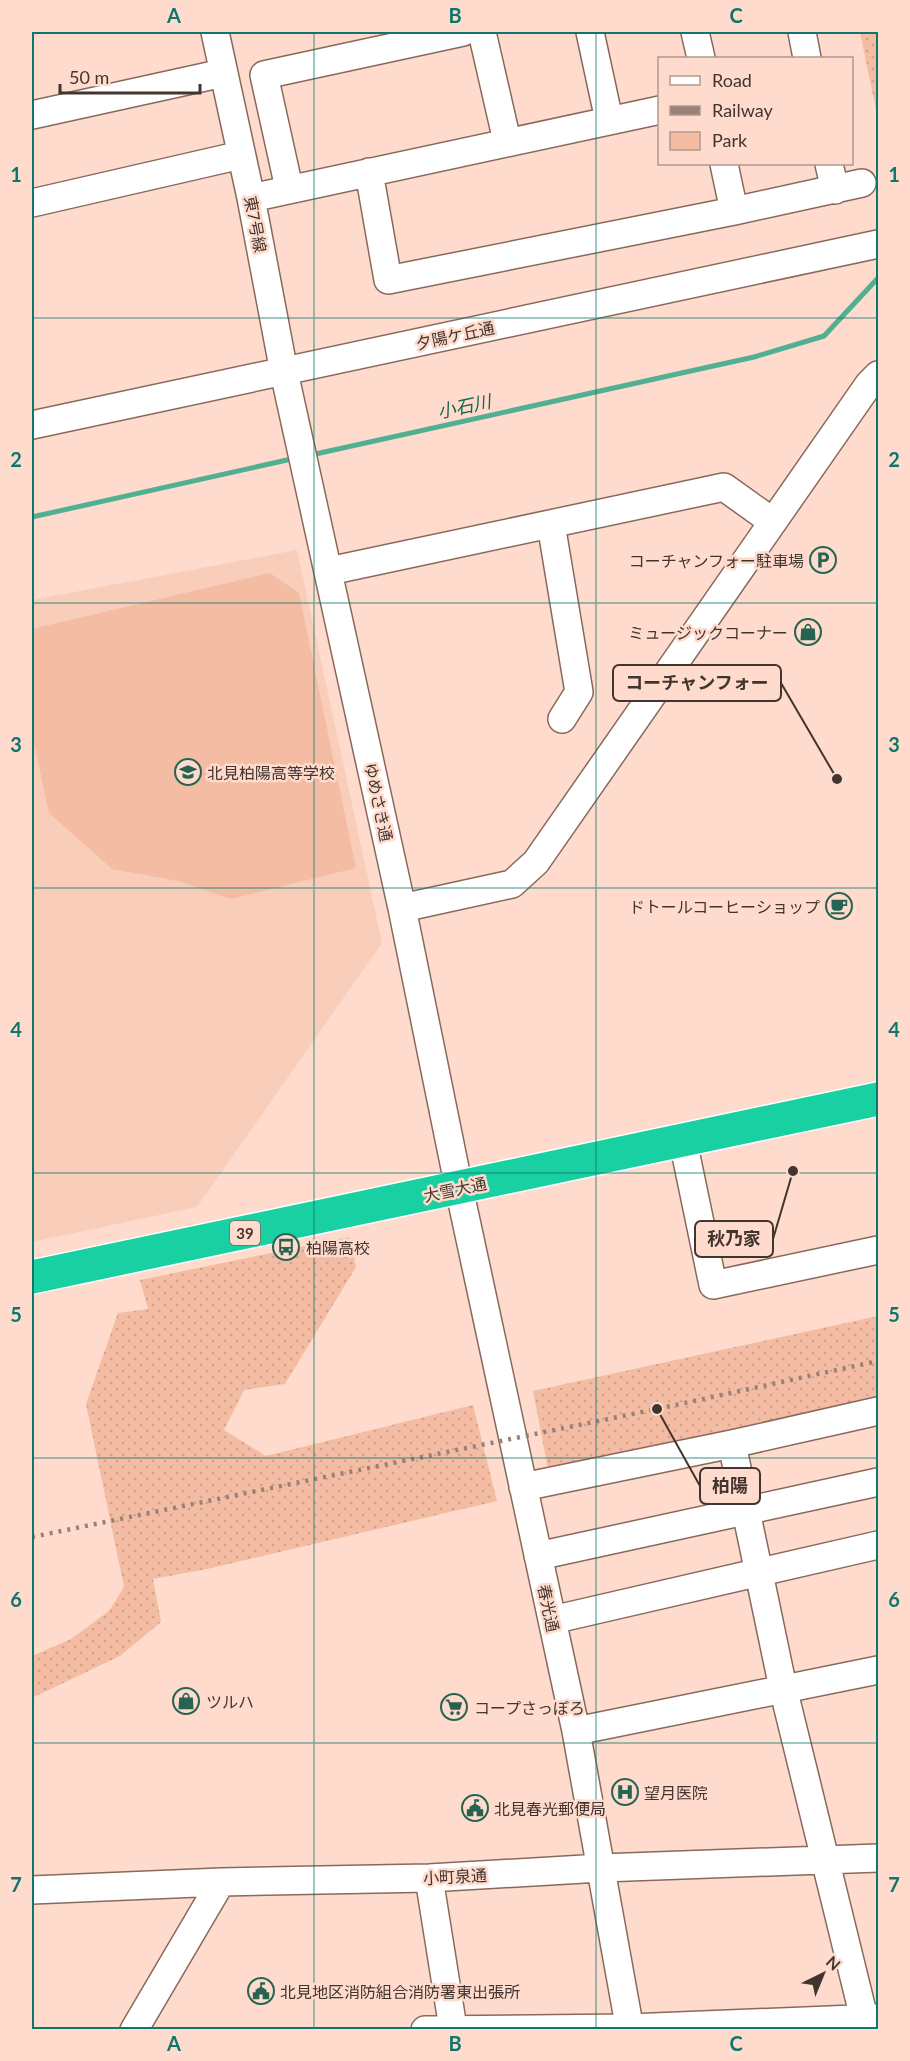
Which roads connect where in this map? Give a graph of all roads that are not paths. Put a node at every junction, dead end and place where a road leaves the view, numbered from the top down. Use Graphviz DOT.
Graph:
graph roads {
  1 [pos="214,32"];
  2 [pos="463,32"];
  3 [pos="482,32"];
  4 [pos="590,32"];
  5 [pos="695,32"];
  6 [pos="802,32"];
  7 [pos="701,57"];
  8 [pos="807,57"];
  9 [pos="223,73"];
  10 [pos="658,110"];
  11 [pos="32,115"];
  12 [pos="609,120"];
  13 [pos="507,141"];
  14 [pos="241,155"];
  15 [pos="724,165"];
  16 [pos="369,172"];
  17 [pos="832,176"];
  18 [pos="862,183"];
  19 [pos="289,188"];
  20 [pos="251,198"];
  21 [pos="32,203"];
  22 [pos="734,211"];
  23 [pos="879,244"];
  24 [pos="284,372"];
  25 [pos="879,375"];
  26 [pos="295,417"];
  27 [pos="32,425"];
  28 [pos="773,522"];
  29 [pos="551,524"];
  30 [pos="329,571"];
  31 [pos="562,719"];
  32 [pos="402,908"];
  33 [pos="879,1099"];
  34 [pos="683,1141"];
  35 [pos="459,1188"];
  36 [pos="879,1250"];
  37 [pos="32,1277"];
  38 [pos="878,1412"];
  39 [pos="732,1444"];
  40 [pos="879,1482"];
  41 [pos="523,1487"];
  42 [pos="746,1511"];
  43 [pos="879,1545"];
  44 [pos="538,1556"];
  45 [pos="759,1572"];
  46 [pos="552,1620"];
  47 [pos="879,1670"];
  48 [pos="783,1688"];
  49 [pos="576,1731"];
  50 [pos="879,1858"];
  51 [pos="824,1860"];
  52 [pos="601,1868"];
  53 [pos="429,1878"];
  54 [pos="220,1882"];
  55 [pos="32,1890"];
  56 [pos="870,2022"];
  57 [pos="453,2028"];
  58 [pos="629,2029"];
  59 [pos="134,2030"];
  60 [pos="425,2030"];
  1 -- 9 [label="street, 東7号線"];
  2 -- 19 [label="street"];
  3 -- 13 [label="street"];
  4 -- 12 [label="street"];
  5 -- 7 [label="street"];
  6 -- 8 [label="street"];
  9 -- 11 [label="street"];
  9 -- 14 [label="street, 東7号線"];
  10 -- 12 [label="street"];
  12 -- 13 [label="street"];
  13 -- 16 [label="street"];
  14 -- 20 [label="street, 東7号線"];
  14 -- 21 [label="street"];
  15 -- 22 [label="street"];
  16 -- 19 [label="street"];
  16 -- 22 [label="street"];
  17 -- 18 [label="street"];
  17 -- 22 [label="street"];
  19 -- 20 [label="street"];
  20 -- 24 [label="street, 東7号線"];
  23 -- 24 [label="street, 夕陽ケ丘通"];
  24 -- 26 [label="street, 東7号線"];
  24 -- 27 [label="street, 夕陽ケ丘通"];
  25 -- 28 [label="street"];
  26 -- 30 [label="street, ゆめさき通"];
  28 -- 29 [label="street"];
  28 -- 32 [label="street"];
  29 -- 30 [label="street"];
  29 -- 31 [label="street"];
  30 -- 32 [label="street, ゆめさき通"];
  32 -- 35 [label="street, ゆめさき通"];
  33 -- 34 [label="highway, 大雪大通 / 39"];
  34 -- 35 [label="highway, 大雪大通 / 39"];
  34 -- 36 [label="street"];
  35 -- 37 [label="highway, 大雪大通 / 39"];
  35 -- 41 [label="street, 春光通"];
  38 -- 39 [label="street"];
  39 -- 41 [label="street"];
  39 -- 42 [label="street"];
  40 -- 42 [label="street"];
  41 -- 44 [label="street, 春光通"];
  42 -- 44 [label="street"];
  42 -- 45 [label="street"];
  43 -- 45 [label="street"];
  44 -- 46 [label="street, 春光通"];
  45 -- 46 [label="street"];
  45 -- 48 [label="street"];
  46 -- 49 [label="street, 春光通"];
  47 -- 48 [label="street"];
  48 -- 49 [label="street"];
  48 -- 51 [label="street"];
  49 -- 52 [label="street, 春光通"];
  50 -- 51 [label="street, 小町泉通"];
  51 -- 52 [label="street, 小町泉通"];
  51 -- 56 [label="street"];
  52 -- 53 [label="street, 小町泉通"];
  52 -- 58 [label="street, 春光通"];
  53 -- 54 [label="street, 小町泉通"];
  53 -- 57 [label="street"];
  54 -- 55 [label="street, 小町泉通"];
  54 -- 59 [label="street"];
  56 -- 58 [label="street"];
  57 -- 58 [label="street"];
  57 -- 60 [label="street"];
}
